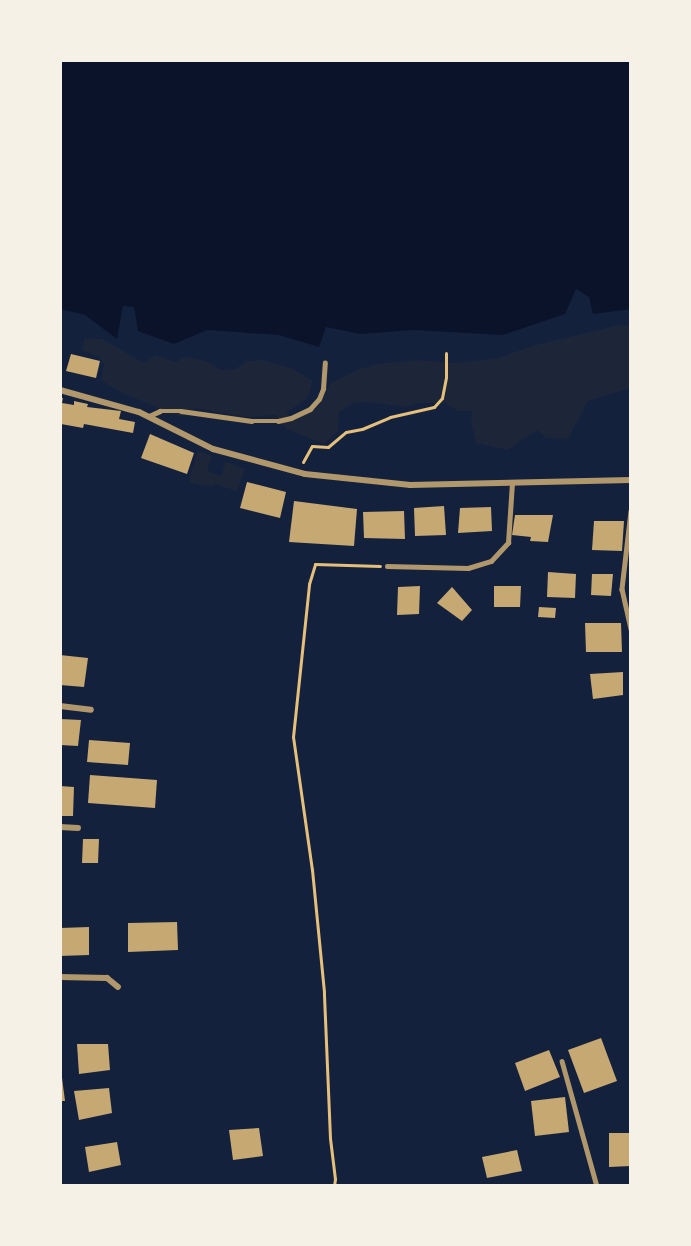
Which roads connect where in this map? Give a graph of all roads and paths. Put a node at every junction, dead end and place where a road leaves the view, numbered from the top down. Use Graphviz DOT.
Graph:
graph roads {
  1 [pos="446,353"];
  2 [pos="325,363"];
  3 [pos="60,390"];
  4 [pos="149,416"];
  5 [pos="298,472"];
  6 [pos="631,480"];
  7 [pos="512,483"];
  8 [pos="631,512"];
  9 [pos="387,566"];
  10 [pos="631,629"];
  11 [pos="60,706"];
  12 [pos="91,710"];
  13 [pos="60,827"];
  14 [pos="78,828"];
  15 [pos="60,977"];
  16 [pos="118,987"];
  17 [pos="562,1061"];
  18 [pos="334,1186"];
  19 [pos="597,1186"];
  1 -- 5 [label="path"];
  2 -- 4 [label="lane"];
  3 -- 4 [label="street"];
  4 -- 5 [label="street"];
  5 -- 7 [label="street"];
  6 -- 7 [label="street"];
  7 -- 9 [label="lane"];
  8 -- 10 [label="lane"];
  9 -- 18 [label="path"];
  11 -- 12 [label="street"];
  13 -- 14 [label="street"];
  15 -- 16 [label="street"];
  17 -- 19 [label="lane"];
}
